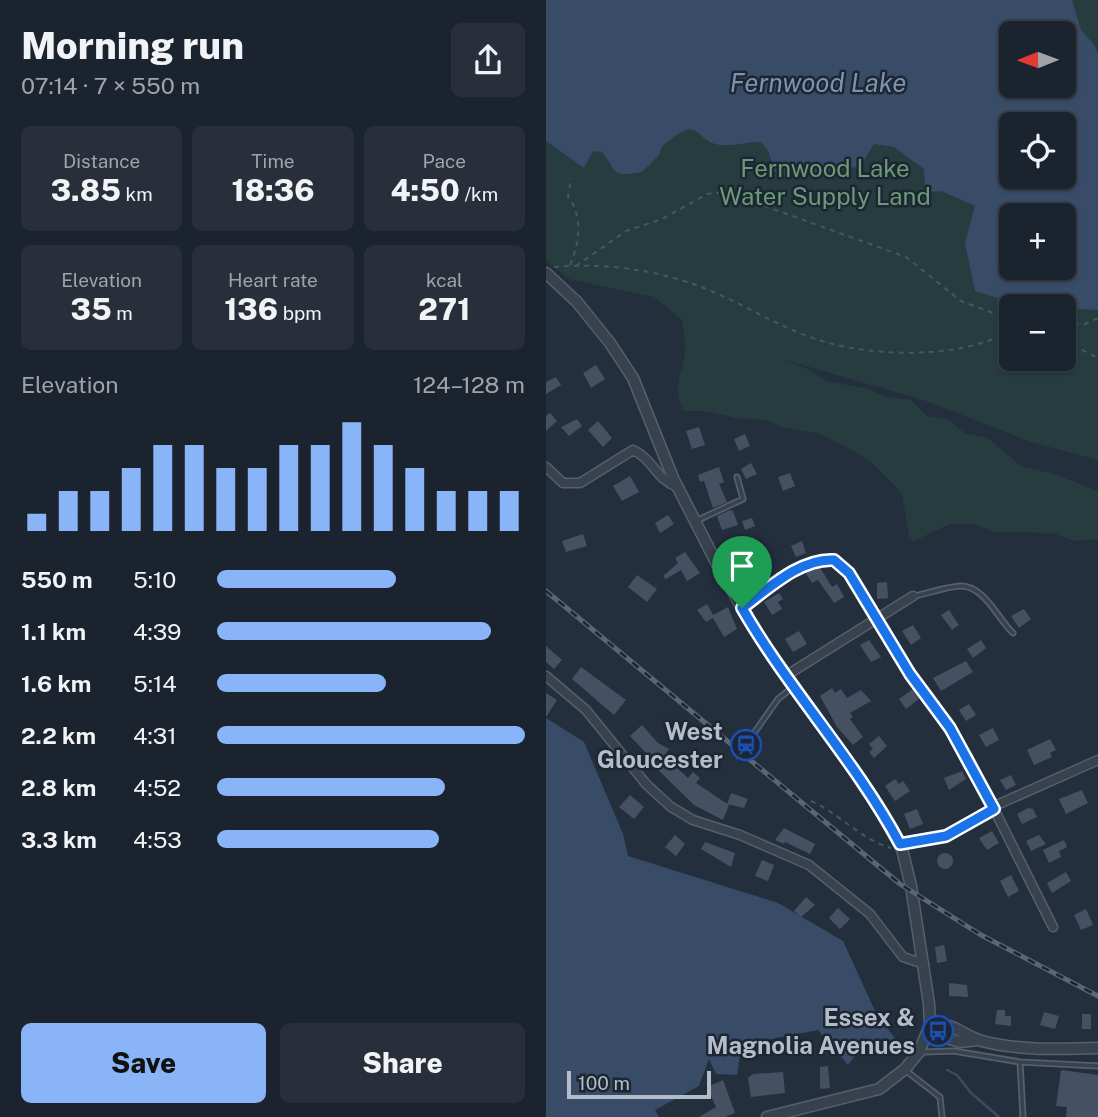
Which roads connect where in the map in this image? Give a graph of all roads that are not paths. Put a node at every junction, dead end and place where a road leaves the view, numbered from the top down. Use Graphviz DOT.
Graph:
graph roads {
  1 [pos="546,271"];
  2 [pos="546,467"];
  3 [pos="737,477"];
  4 [pos="677,487"];
  5 [pos="694,522"];
  6 [pos="849,573"];
  7 [pos="913,596"];
  8 [pos="742,608"];
  9 [pos="877,620"];
  10 [pos="1013,633"];
  11 [pos="787,675"];
  12 [pos="546,676"];
  13 [pos="794,685"];
  14 [pos="752,736"];
  15 [pos="1098,760"];
  16 [pos="994,809"];
  17 [pos="901,846"];
  18 [pos="1053,927"];
  19 [pos="924,964"];
  20 [pos="930,1025"];
  21 [pos="1098,1048"];
  22 [pos="919,1052"];
  23 [pos="1020,1062"];
  24 [pos="1098,1066"];
  25 [pos="905,1069"];
  26 [pos="767,1117"];
  27 [pos="942,1117"];
  28 [pos="1023,1117"];
  1 -- 4 [label="street"];
  2 -- 4 [label="street"];
  3 -- 5 [label="lane"];
  4 -- 5 [label="street"];
  5 -- 8 [label="street"];
  6 -- 8 [label="lane"];
  6 -- 9 [label="street"];
  7 -- 9 [label="street"];
  7 -- 10 [label="lane"];
  8 -- 11 [label="street"];
  9 -- 11 [label="street"];
  9 -- 16 [label="street"];
  11 -- 13 [label="street"];
  12 -- 19 [label="street"];
  13 -- 14 [label="lane"];
  13 -- 17 [label="street"];
  15 -- 16 [label="street"];
  16 -- 17 [label="street"];
  16 -- 18 [label="street"];
  17 -- 19 [label="street"];
  19 -- 20 [label="street"];
  20 -- 21 [label="street"];
  20 -- 22 [label="street"];
  22 -- 23 [label="lane"];
  22 -- 25 [label="street"];
  23 -- 24 [label="lane"];
  23 -- 28 [label="lane"];
  25 -- 26 [label="street"];
  25 -- 27 [label="lane"];
}
